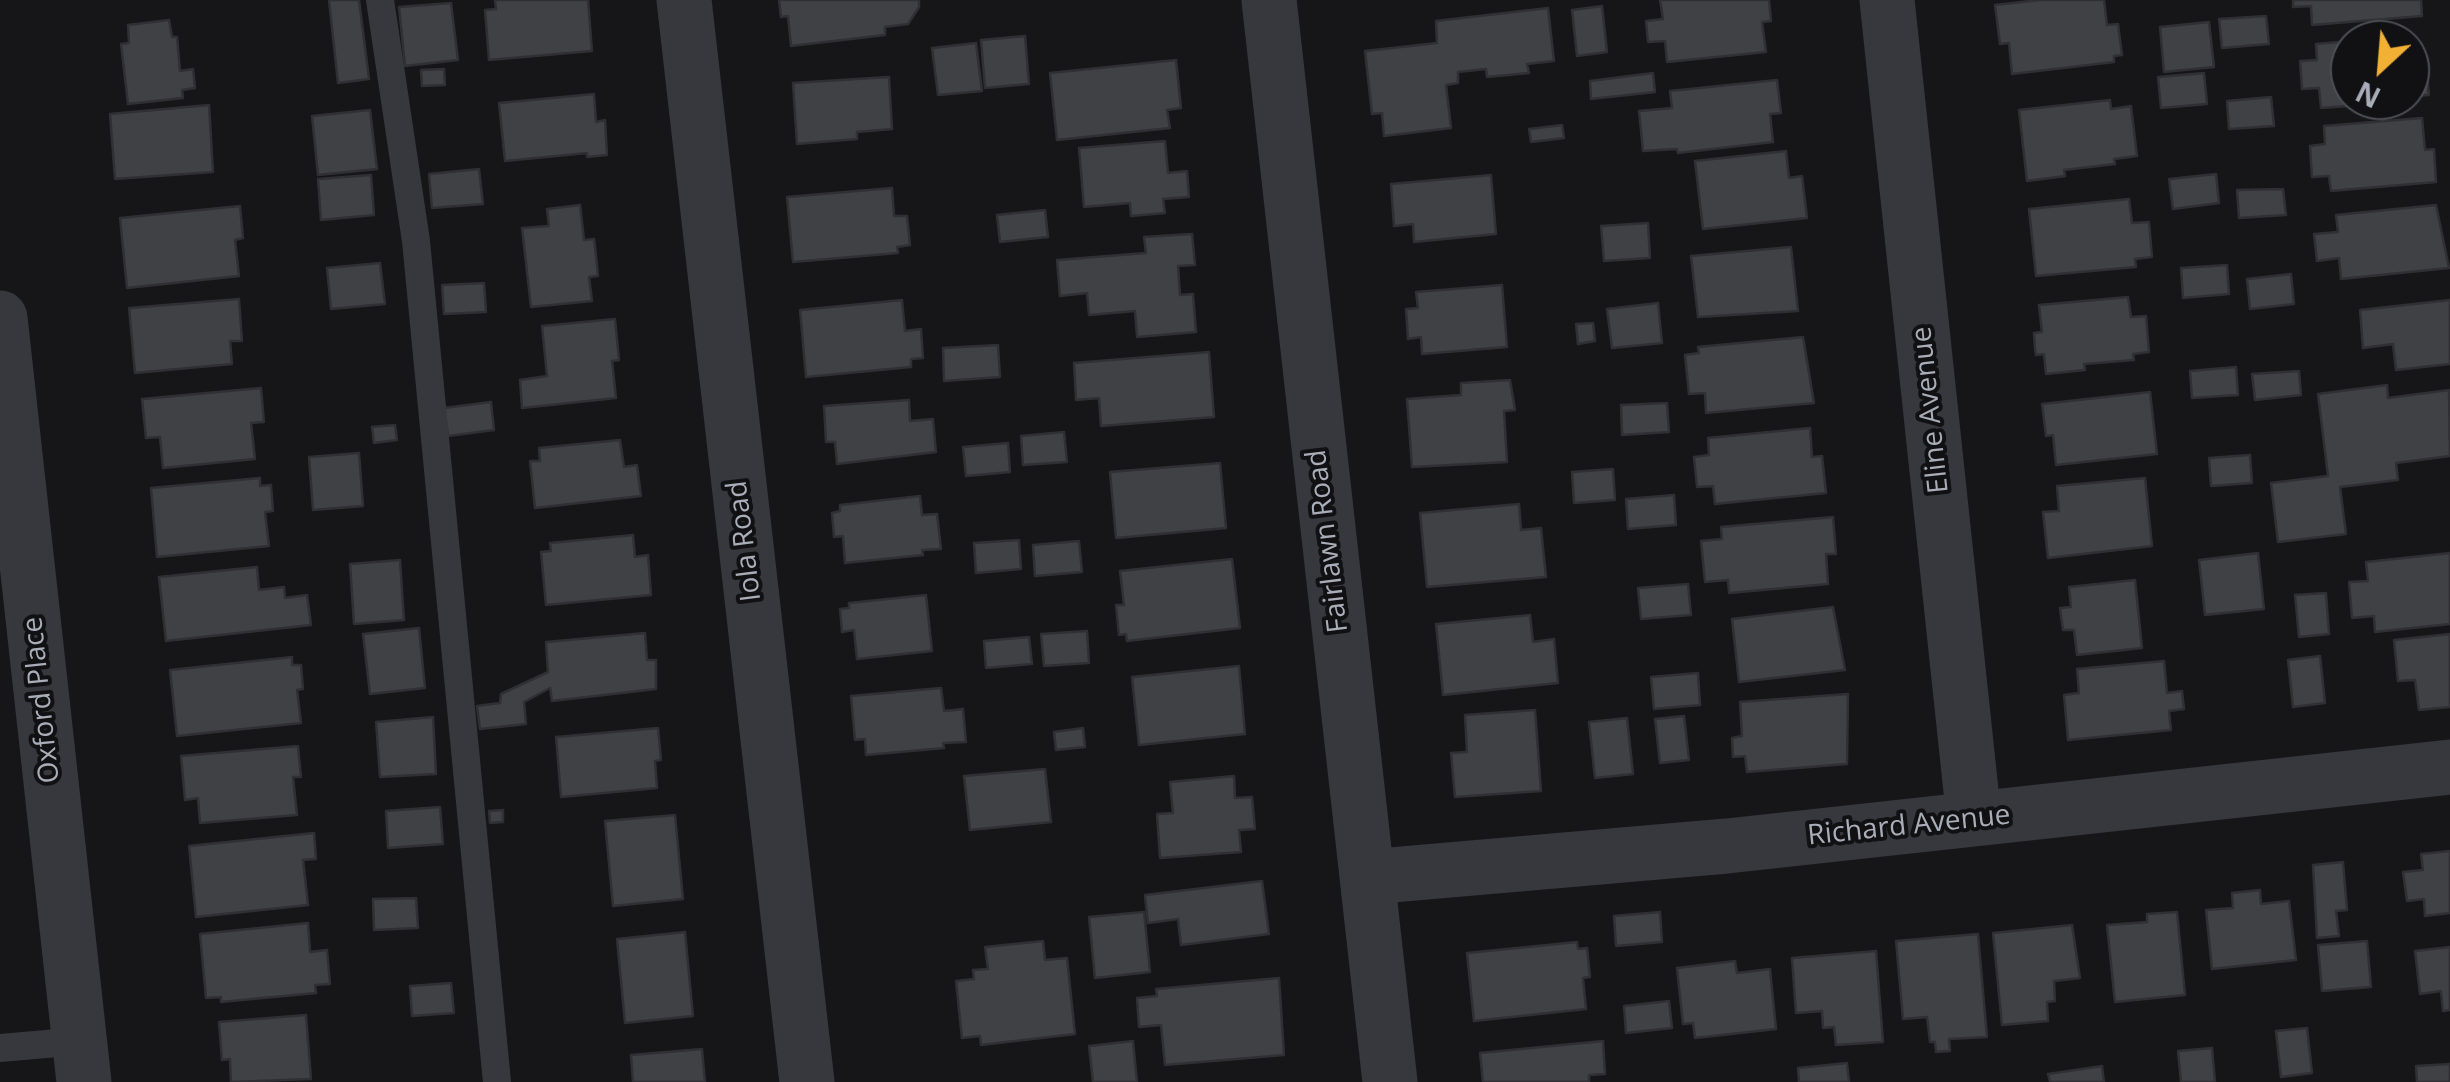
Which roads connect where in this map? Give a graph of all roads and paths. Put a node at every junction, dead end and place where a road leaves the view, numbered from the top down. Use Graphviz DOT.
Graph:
graph roads {
  1 [pos="380,0"];
  2 [pos="684,0"];
  3 [pos="1269,0"];
  4 [pos="1887,0"];
  5 [pos="0,318"];
  6 [pos="2450,767"];
  7 [pos="1974,819"];
  8 [pos="1368,877"];
  9 [pos="0,1048"];
  10 [pos="82,1061"];
  11 [pos="497,1082"];
  12 [pos="807,1082"];
  13 [pos="1390,1082"];
  1 -- 11 [label="lane"];
  2 -- 12 [label="street, Iola Road"];
  3 -- 8 [label="street, Fairlawn Road"];
  4 -- 7 [label="street, Eline Avenue"];
  5 -- 10 [label="street, Oxford Place"];
  6 -- 7 [label="street, Richard Avenue"];
  7 -- 8 [label="street, Richard Avenue"];
  8 -- 13 [label="street, Fairlawn Road"];
  9 -- 10 [label="lane"];
}
